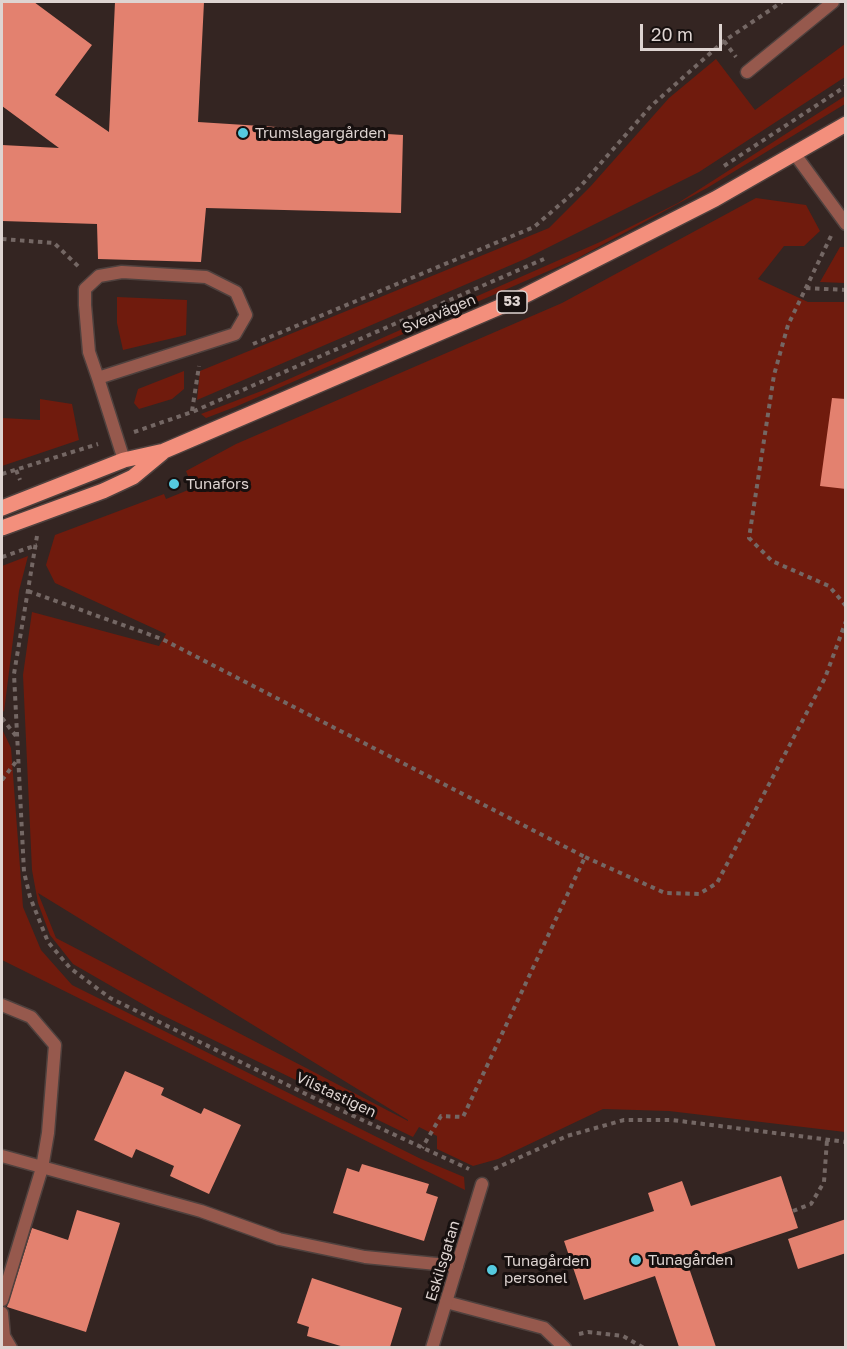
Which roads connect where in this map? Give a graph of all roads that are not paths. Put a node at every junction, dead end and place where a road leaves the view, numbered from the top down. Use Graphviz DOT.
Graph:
graph roads {
  1 [pos="833,2"];
  2 [pos="747,72"];
  3 [pos="846,124"];
  4 [pos="794,153"];
  5 [pos="843,222"];
  6 [pos="98,378"];
  7 [pos="164,451"];
  8 [pos="124,460"];
  9 [pos="133,477"];
  10 [pos="2,508"];
  11 [pos="2,528"];
  12 [pos="2,1005"];
  13 [pos="2,1156"];
  14 [pos="42,1168"];
  15 [pos="483,1178"];
  16 [pos="457,1266"];
  17 [pos="2,1300"];
  18 [pos="446,1302"];
  19 [pos="2,1313"];
  20 [pos="3,1330"];
  21 [pos="561,1343"];
  22 [pos="11,1347"];
  23 [pos="432,1347"];
  1 -- 2 [label="street"];
  3 -- 4 [label="main road, Sveavägen / 53"];
  4 -- 5 [label="street"];
  4 -- 7 [label="main road, Sveavägen / 53"];
  6 -- 6 [label="street"];
  6 -- 8 [label="street"];
  7 -- 8 [label="main road, Sveavägen / 53"];
  7 -- 9 [label="main road, Sveavägen / 53"];
  8 -- 9 [label="main road"];
  8 -- 10 [label="main road, Sveavägen / 53"];
  9 -- 11 [label="main road, Sveavägen / 53"];
  12 -- 14 [label="street"];
  13 -- 14 [label="street"];
  14 -- 16 [label="street"];
  14 -- 17 [label="street"];
  15 -- 16 [label="street, Eskilsgatan"];
  16 -- 18 [label="street, Eskilsgatan"];
  18 -- 21 [label="street"];
  18 -- 23 [label="street, Eskilsgatan"];
  19 -- 20 [label="street"];
  20 -- 22 [label="street"];
}
